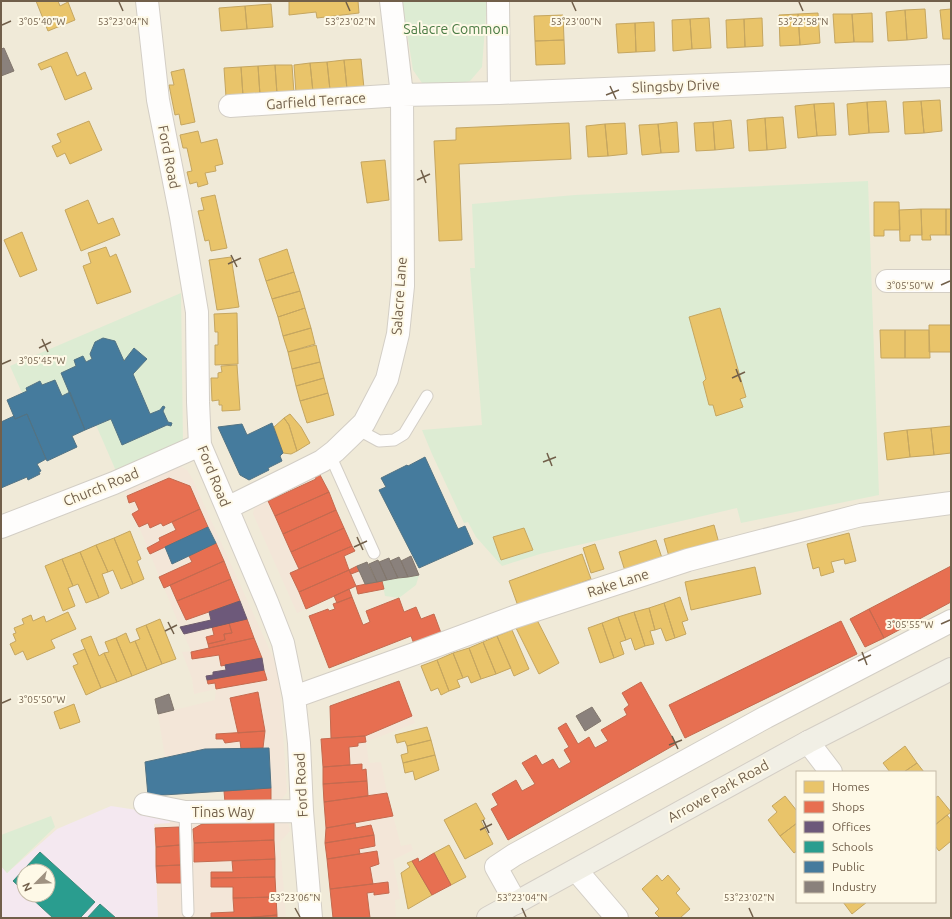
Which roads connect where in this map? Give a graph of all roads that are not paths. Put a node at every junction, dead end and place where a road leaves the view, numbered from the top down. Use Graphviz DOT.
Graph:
graph roads {
  1 [pos="147,1"];
  2 [pos="391,1"];
  3 [pos="498,1"];
  4 [pos="951,76"];
  5 [pos="499,93"];
  6 [pos="402,95"];
  7 [pos="230,106"];
  8 [pos="887,281"];
  9 [pos="951,281"];
  10 [pos="427,396"];
  11 [pos="357,429"];
  12 [pos="200,445"];
  13 [pos="330,454"];
  14 [pos="951,503"];
  15 [pos="227,508"];
  16 [pos="1,527"];
  17 [pos="374,554"];
  18 [pos="951,621"];
  19 [pos="951,669"];
  20 [pos="294,697"];
  21 [pos="808,742"];
  22 [pos="830,771"];
  23 [pos="145,804"];
  24 [pos="302,811"];
  25 [pos="185,812"];
  26 [pos="576,870"];
  27 [pos="516,903"];
  28 [pos="188,912"];
  29 [pos="311,918"];
  30 [pos="488,918"];
  31 [pos="617,918"];
  1 -- 12 [label="street, Ford Road"];
  2 -- 6 [label="street, Salacre Lane"];
  3 -- 5 [label="street"];
  4 -- 5 [label="street, Slingsby Drive"];
  5 -- 6 [label="street, Slingsby Drive"];
  6 -- 7 [label="street, Garfield Terrace"];
  6 -- 11 [label="street, Salacre Lane"];
  8 -- 9 [label="street"];
  10 -- 11 [label="lane"];
  11 -- 13 [label="street, Salacre Lane"];
  12 -- 15 [label="street, Ford Road"];
  12 -- 16 [label="street, Church Road"];
  13 -- 15 [label="street, Salacre Lane"];
  13 -- 17 [label="lane"];
  14 -- 20 [label="street, Rake Lane"];
  15 -- 20 [label="street, Ford Road"];
  18 -- 27 [label="street"];
  19 -- 21 [label="main road, Arrowe Park Road"];
  20 -- 24 [label="street, Ford Road"];
  21 -- 22 [label="street"];
  21 -- 26 [label="main road, Arrowe Park Road"];
  23 -- 25 [label="street, Tinas Way"];
  24 -- 25 [label="street, Tinas Way"];
  24 -- 29 [label="street, Ford Road"];
  25 -- 28 [label="lane"];
  26 -- 27 [label="main road, Arrowe Park Road"];
  26 -- 31 [label="street"];
  27 -- 30 [label="main road, Arrowe Park Road"];
}
